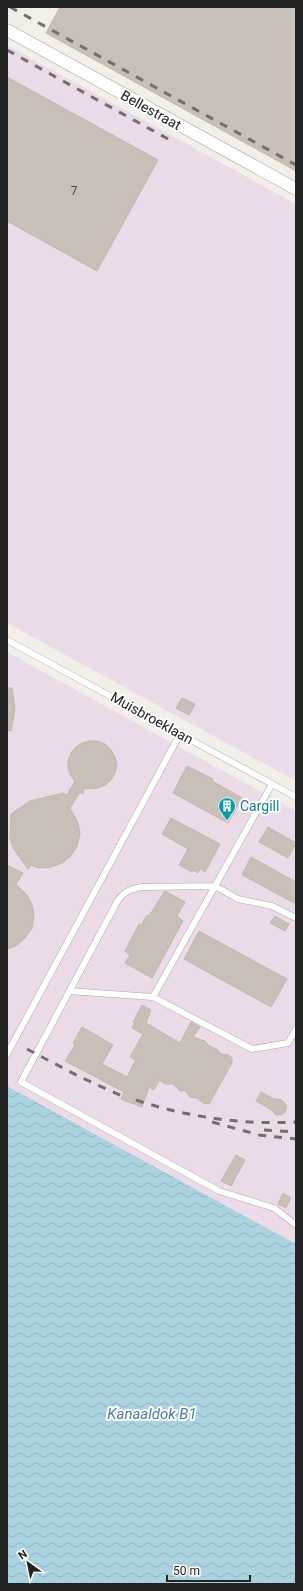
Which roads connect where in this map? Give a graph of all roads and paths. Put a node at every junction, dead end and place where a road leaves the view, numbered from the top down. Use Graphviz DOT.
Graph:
graph roads {
  1 [pos="7,30"];
  2 [pos="296,189"];
  3 [pos="7,640"];
  4 [pos="180,734"];
  5 [pos="272,784"];
  6 [pos="296,797"];
  7 [pos="215,886"];
  8 [pos="296,918"];
  9 [pos="69,991"];
  10 [pos="153,997"];
  11 [pos="296,1029"];
  12 [pos="7,1054"];
  13 [pos="296,1225"];
  1 -- 2 [label="street, Bellestraat"];
  3 -- 4 [label="lane, Muisbroeklaan"];
  4 -- 5 [label="lane, Muisbroeklaan"];
  4 -- 12 [label="lane"];
  5 -- 6 [label="lane, Muisbroeklaan"];
  5 -- 7 [label="lane"];
  7 -- 8 [label="lane"];
  7 -- 9 [label="lane"];
  7 -- 10 [label="lane"];
  9 -- 10 [label="lane"];
  9 -- 13 [label="lane"];
  10 -- 11 [label="lane"];
}
